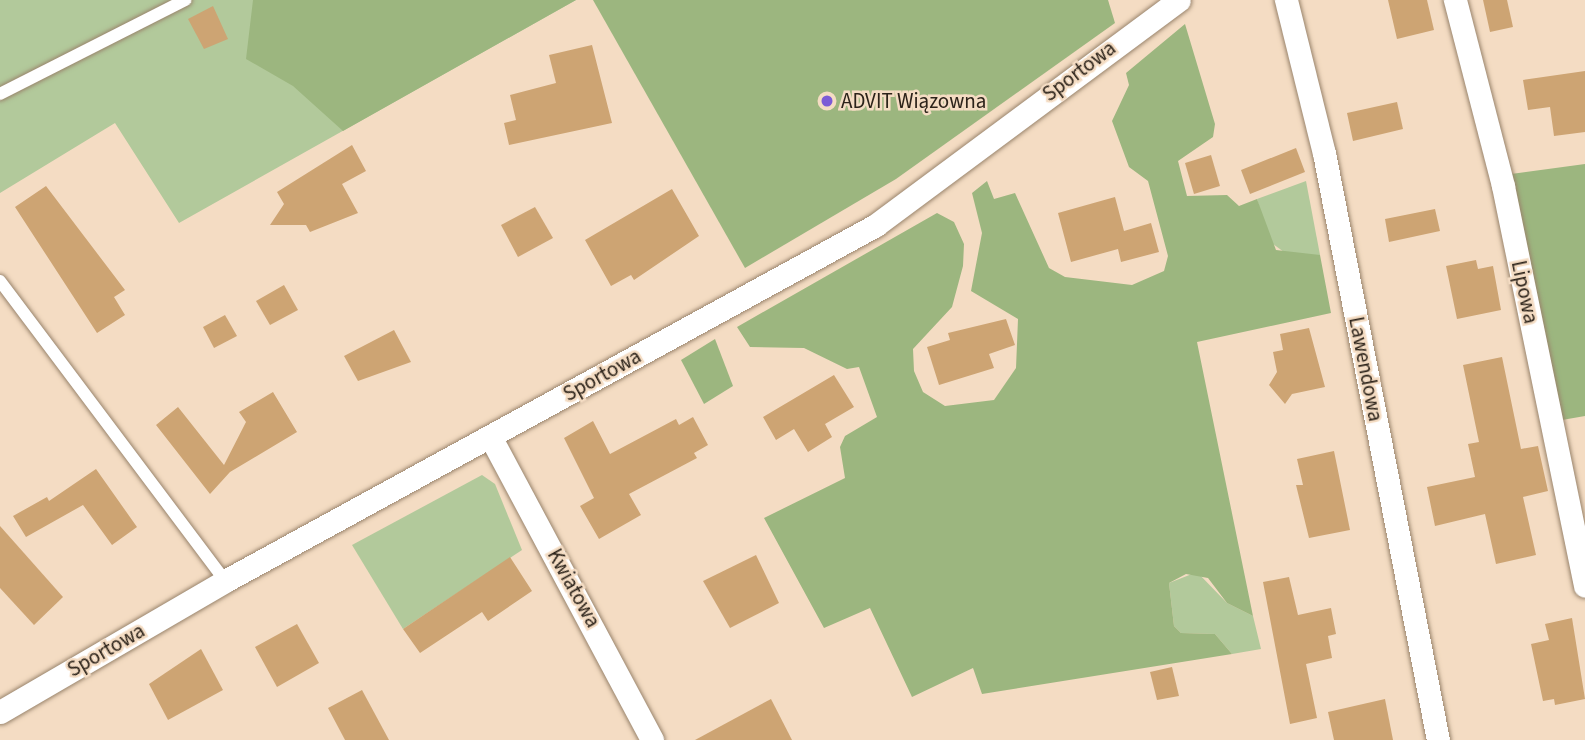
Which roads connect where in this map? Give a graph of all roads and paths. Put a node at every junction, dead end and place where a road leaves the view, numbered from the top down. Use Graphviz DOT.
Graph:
graph roads {
  1 [pos="185,0"];
  2 [pos="1179,0"];
  3 [pos="1286,0"];
  4 [pos="1455,0"];
  5 [pos="0,94"];
  6 [pos="0,281"];
  7 [pos="491,438"];
  8 [pos="225,581"];
  9 [pos="1585,586"];
  10 [pos="0,712"];
  11 [pos="652,740"];
  12 [pos="1438,740"];
  1 -- 5 [label="lane"];
  2 -- 7 [label="street, Sportowa"];
  3 -- 12 [label="street, Lawendowa"];
  4 -- 9 [label="street, Lipowa"];
  6 -- 8 [label="lane"];
  7 -- 8 [label="street, Sportowa"];
  7 -- 11 [label="street, Kwiatowa"];
  8 -- 10 [label="street, Sportowa"];
}
